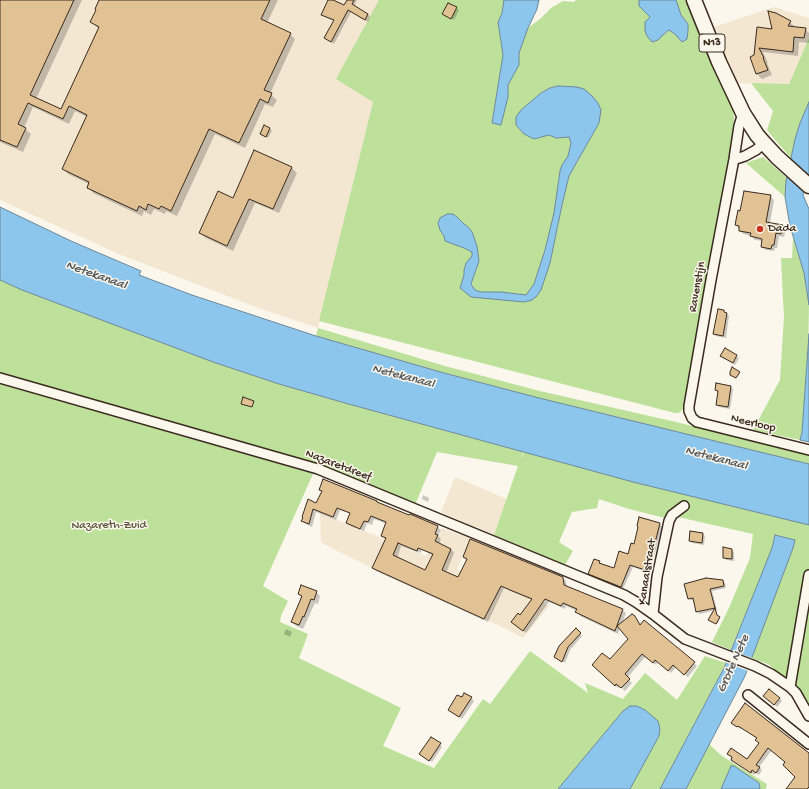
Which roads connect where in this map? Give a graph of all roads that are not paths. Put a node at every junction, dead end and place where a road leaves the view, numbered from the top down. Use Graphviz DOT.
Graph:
graph roads {
  1 [pos="694,0"];
  2 [pos="743,113"];
  3 [pos="764,142"];
  4 [pos="734,159"];
  5 [pos="809,186"];
  6 [pos="0,378"];
  7 [pos="692,418"];
  8 [pos="809,450"];
  9 [pos="684,506"];
  10 [pos="809,575"];
  11 [pos="653,614"];
  12 [pos="790,687"];
  13 [pos="748,695"];
  14 [pos="809,716"];
  15 [pos="808,740"];
  1 -- 2 [label="main road, N13"];
  2 -- 3 [label="main road, N13"];
  2 -- 4 [label="street, Ravenstijn"];
  3 -- 4 [label="street"];
  3 -- 5 [label="main road, N13"];
  4 -- 7 [label="street, Ravenstijn"];
  6 -- 11 [label="street, Nazaretdreef"];
  7 -- 8 [label="street, Neerloop"];
  9 -- 11 [label="street, Kanaalstraat"];
  10 -- 12 [label="street"];
  11 -- 12 [label="street, Kanaalstraat"];
  12 -- 14 [label="street, Kanaalstraat"];
  13 -- 15 [label="street"];
}
